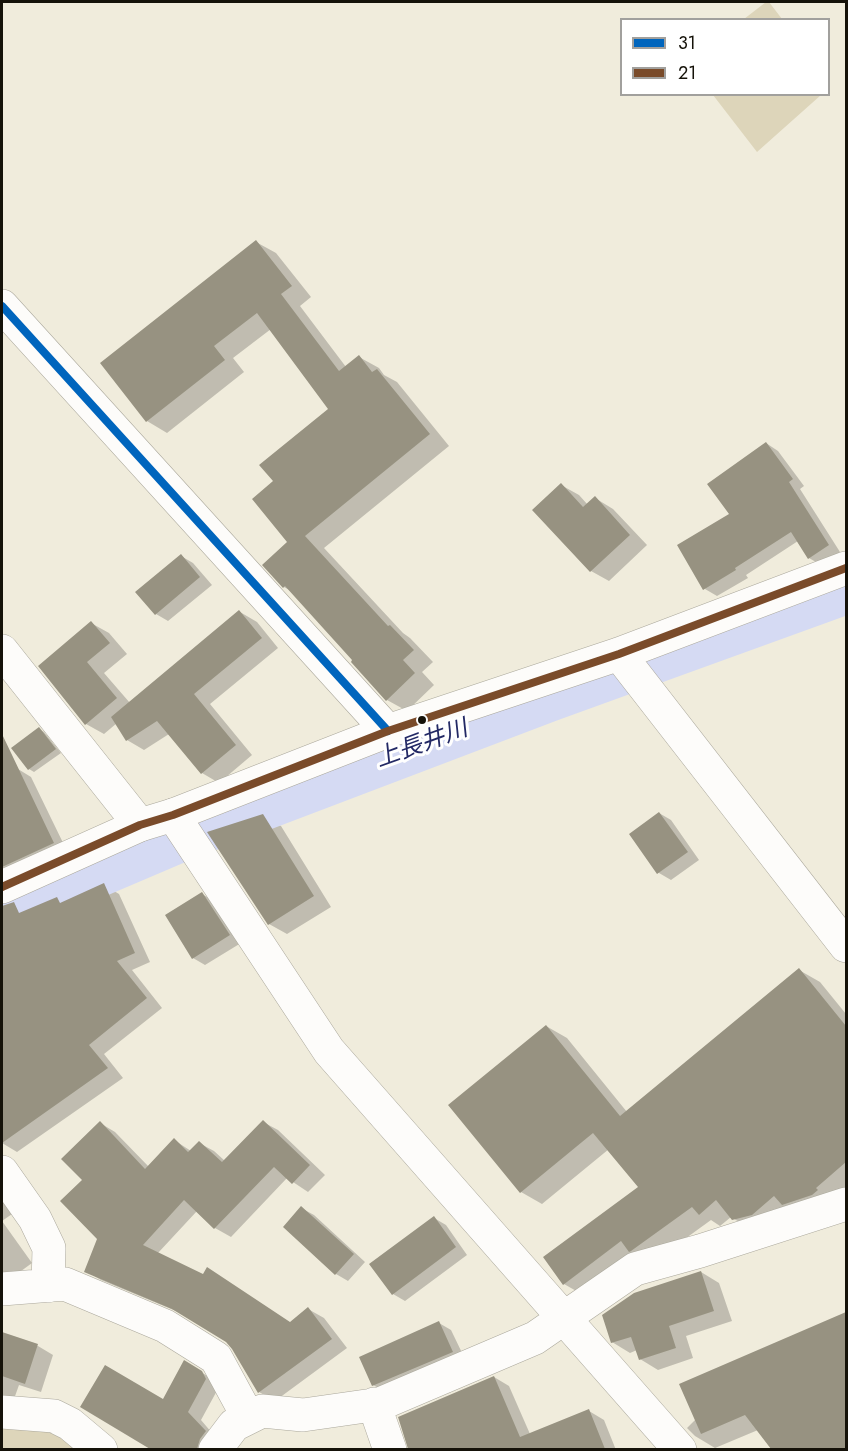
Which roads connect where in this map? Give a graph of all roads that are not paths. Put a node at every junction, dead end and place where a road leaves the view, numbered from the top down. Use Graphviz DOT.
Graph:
graph roads {
  1 [pos="2,306"];
  2 [pos="846,568"];
  3 [pos="2,651"];
  4 [pos="619,654"];
  5 [pos="388,731"];
  6 [pos="173,815"];
  7 [pos="140,825"];
  8 [pos="2,887"];
  9 [pos="846,946"];
  10 [pos="2,1172"];
  11 [pos="846,1204"];
  12 [pos="48,1286"];
  13 [pos="2,1289"];
  14 [pos="566,1318"];
  15 [pos="374,1404"];
  16 [pos="2,1412"];
  17 [pos="248,1417"];
  18 [pos="101,1449"];
  19 [pos="215,1449"];
  20 [pos="390,1449"];
  21 [pos="680,1449"];
  1 -- 5 [label="street"];
  2 -- 4 [label="street"];
  3 -- 7 [label="street"];
  4 -- 5 [label="street"];
  4 -- 9 [label="street"];
  5 -- 6 [label="street"];
  6 -- 7 [label="street"];
  6 -- 14 [label="street"];
  7 -- 8 [label="street"];
  10 -- 12 [label="street"];
  11 -- 14 [label="street"];
  12 -- 13 [label="street"];
  12 -- 17 [label="street"];
  14 -- 15 [label="street"];
  14 -- 21 [label="street"];
  15 -- 17 [label="street"];
  15 -- 20 [label="street"];
  16 -- 18 [label="street"];
  17 -- 19 [label="street"];
}
